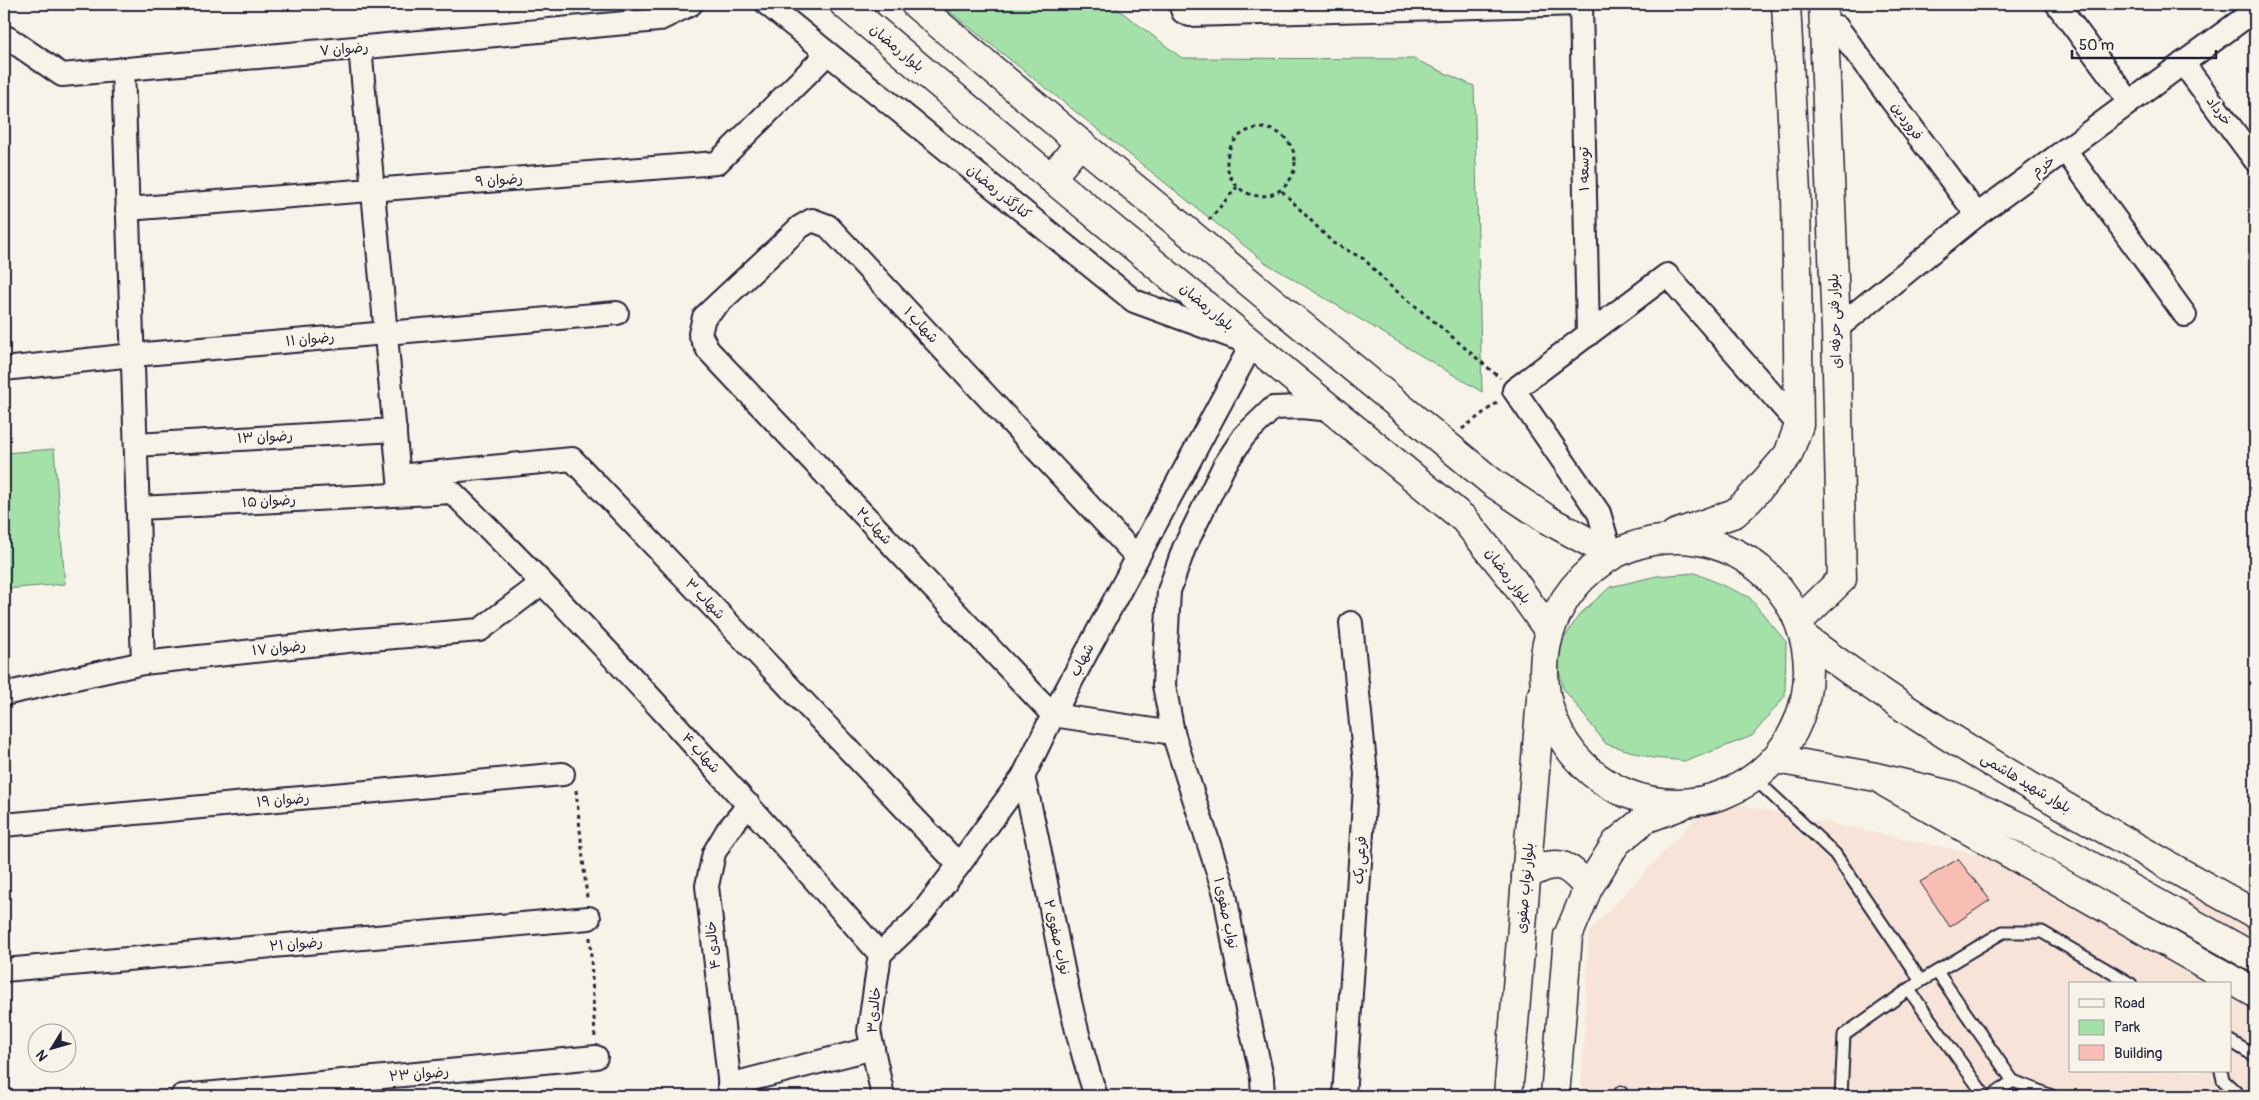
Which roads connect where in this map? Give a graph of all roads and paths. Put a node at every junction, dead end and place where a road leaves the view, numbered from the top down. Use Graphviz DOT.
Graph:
graph roads {
  1 [pos="691,4"];
  2 [pos="766,4"];
  3 [pos="844,4"];
  4 [pos="915,4"];
  5 [pos="1582,4"];
  6 [pos="1786,4"];
  7 [pos="1823,4"];
  8 [pos="2057,4"];
  9 [pos="1358,7"];
  10 [pos="1182,8"];
  11 [pos="2253,8"];
  12 [pos="1837,26"];
  13 [pos="4,39"];
  14 [pos="360,48"];
  15 [pos="827,54"];
  16 [pos="2184,63"];
  17 [pos="122,69"];
  18 [pos="2130,102"];
  19 [pos="1080,143"];
  20 [pos="2065,150"];
  21 [pos="2255,160"];
  22 [pos="1051,178"];
  23 [pos="1236,186"];
  24 [pos="373,190"];
  25 [pos="1282,191"];
  26 [pos="127,209"];
  27 [pos="1977,216"];
  28 [pos="1194,237"];
  29 [pos="617,313"];
  30 [pos="2185,316"];
  31 [pos="1836,329"];
  32 [pos="386,333"];
  33 [pos="700,334"];
  34 [pos="1588,335"];
  35 [pos="1252,344"];
  36 [pos="133,355"];
  37 [pos="4,369"];
  38 [pos="1514,390"];
  39 [pos="1332,410"];
  40 [pos="1799,425"];
  41 [pos="395,430"];
  42 [pos="1444,443"];
  43 [pos="136,445"];
  44 [pos="400,485"];
  45 [pos="138,508"];
  46 [pos="1663,538"];
  47 [pos="1611,554"];
  48 [pos="1137,556"];
  49 [pos="542,583"];
  50 [pos="1351,624"];
  51 [pos="1802,629"];
  52 [pos="1549,631"];
  53 [pos="144,664"];
  54 [pos="1543,680"];
  55 [pos="4,694"];
  56 [pos="1053,715"];
  57 [pos="1173,733"];
  58 [pos="1776,759"];
  59 [pos="563,774"];
  60 [pos="1023,777"];
  61 [pos="1876,777"];
  62 [pos="1754,778"];
  63 [pos="1684,804"];
  64 [pos="749,805"];
  65 [pos="4,825"];
  66 [pos="959,865"];
  67 [pos="1526,876"];
  68 [pos="1588,888"];
  69 [pos="2255,914"];
  70 [pos="589,918"];
  71 [pos="880,954"];
  72 [pos="2255,958"];
  73 [pos="4,970"];
  74 [pos="1937,972"];
  75 [pos="1921,981"];
  76 [pos="2128,982"];
  77 [pos="1909,990"];
  78 [pos="2255,993"];
  79 [pos="2232,1043"];
  80 [pos="873,1048"];
  81 [pos="2255,1056"];
  82 [pos="596,1057"];
  83 [pos="2221,1072"];
  84 [pos="2013,1081"];
  85 [pos="730,1090"];
  86 [pos="182,1096"];
  87 [pos="884,1096"];
  88 [pos="1096,1096"];
  89 [pos="1263,1096"];
  90 [pos="1344,1096"];
  91 [pos="1508,1096"];
  92 [pos="1556,1096"];
  93 [pos="1841,1096"];
  94 [pos="1985,1096"];
  95 [pos="1991,1096"];
  96 [pos="2052,1096"];
  97 [pos="2240,1096"];
  1 -- 14 [label="street, رضوان ۷"];
  2 -- 15 [label="street, کنارگذر رمضان"];
  3 -- 22 [label="main road, بلوار رمضان"];
  4 -- 19 [label="main road"];
  5 -- 9 [label="street"];
  5 -- 34 [label="street, توسعه ۱"];
  6 -- 40 [label="main road"];
  7 -- 31 [label="main road, بلوار فنی حرفه ای"];
  8 -- 18 [label="street"];
  9 -- 10 [label="street"];
  11 -- 16 [label="street, خرم"];
  12 -- 27 [label="street, فروردین"];
  13 -- 17 [label="street, رضوان ۷"];
  14 -- 17 [label="street, رضوان ۷"];
  14 -- 24 [label="street"];
  15 -- 24 [label="street, رضوان ۹"];
  15 -- 35 [label="street, کنارگذر رمضان"];
  16 -- 18 [label="street, خرم"];
  16 -- 21 [label="street, خرداد"];
  17 -- 26 [label="street"];
  18 -- 20 [label="street, خرم"];
  19 -- 22 [label="main road"];
  19 -- 28 [label="main road"];
  20 -- 27 [label="street, خرم"];
  20 -- 30 [label="street"];
  22 -- 35 [label="main road, بلوار رمضان"];
  23 -- 25 [label="path"];
  23 -- 25 [label="path"];
  23 -- 28 [label="path"];
  24 -- 26 [label="street, رضوان ۹"];
  24 -- 32 [label="street"];
  25 -- 38 [label="path"];
  26 -- 36 [label="street"];
  27 -- 31 [label="street, خرم"];
  28 -- 42 [label="main road"];
  29 -- 32 [label="street, رضوان ۱۱"];
  31 -- 51 [label="main road, بلوار فنی حرفه ای"];
  32 -- 36 [label="street, رضوان ۱۱"];
  32 -- 41 [label="street"];
  33 -- 48 [label="street, شهاب ۱"];
  33 -- 56 [label="street, شهاب۲"];
  34 -- 38 [label="street"];
  34 -- 40 [label="street"];
  35 -- 39 [label="main road, بلوار رمضان"];
  35 -- 48 [label="street, شهاب"];
  36 -- 37 [label="street, رضوان ۱۱"];
  36 -- 43 [label="street"];
  38 -- 42 [label="path"];
  38 -- 47 [label="street"];
  39 -- 52 [label="main road, بلوار رمضان"];
  39 -- 57 [label="street, نواب صفوی ۱"];
  40 -- 46 [label="main road"];
  41 -- 43 [label="street, رضوان ۱۳"];
  41 -- 44 [label="street"];
  42 -- 47 [label="main road"];
  43 -- 45 [label="street"];
  44 -- 45 [label="street, رضوان ۱۵"];
  44 -- 49 [label="street, شهاب ۴"];
  44 -- 66 [label="street, شهاب ۳"];
  45 -- 53 [label="street"];
  46 -- 47 [label="main road"];
  46 -- 51 [label="main road"];
  47 -- 52 [label="main road"];
  48 -- 56 [label="street, شهاب"];
  49 -- 53 [label="street, رضوان ۱۷"];
  49 -- 64 [label="street, شهاب ۴"];
  50 -- 90 [label="street, فرعی یک"];
  51 -- 58 [label="main road"];
  51 -- 69 [label="main road, بلوار شهید هاشمی"];
  52 -- 54 [label="main road, بلوار نواب صفوی"];
  53 -- 55 [label="street, رضوان ۱۷"];
  54 -- 63 [label="main road"];
  54 -- 67 [label="main road, بلوار نواب صفوی"];
  56 -- 57 [label="street"];
  56 -- 60 [label="street, شهاب"];
  57 -- 89 [label="street, نواب صفوی ۱"];
  58 -- 61 [label="main road"];
  58 -- 62 [label="main road"];
  59 -- 65 [label="street, رضوان ۱۹"];
  59 -- 70 [label="path"];
  60 -- 66 [label="street, شهاب"];
  60 -- 88 [label="street, نواب صفوی ۲"];
  61 -- 72 [label="main road"];
  61 -- 78 [label="main road"];
  62 -- 63 [label="main road"];
  62 -- 75 [label="lane"];
  63 -- 68 [label="main road"];
  64 -- 71 [label="street, شهاب ۴"];
  64 -- 85 [label="street, خالدی ۴"];
  66 -- 71 [label="street, شهاب"];
  67 -- 68 [label="main road"];
  67 -- 91 [label="main road, بلوار نواب صفوی"];
  68 -- 92 [label="main road"];
  70 -- 73 [label="street, رضوان ۲۱"];
  70 -- 82 [label="path"];
  71 -- 80 [label="street, خالدی۳"];
  74 -- 75 [label="lane"];
  74 -- 76 [label="lane"];
  74 -- 84 [label="lane"];
  75 -- 77 [label="lane"];
  77 -- 93 [label="lane"];
  77 -- 94 [label="lane"];
  79 -- 81 [label="lane"];
  80 -- 85 [label="street"];
  80 -- 87 [label="street, خالدی۳"];
  82 -- 86 [label="street, رضوان ۲۳"];
  83 -- 97 [label="lane"];
  84 -- 95 [label="lane"];
  84 -- 96 [label="lane"];
}
